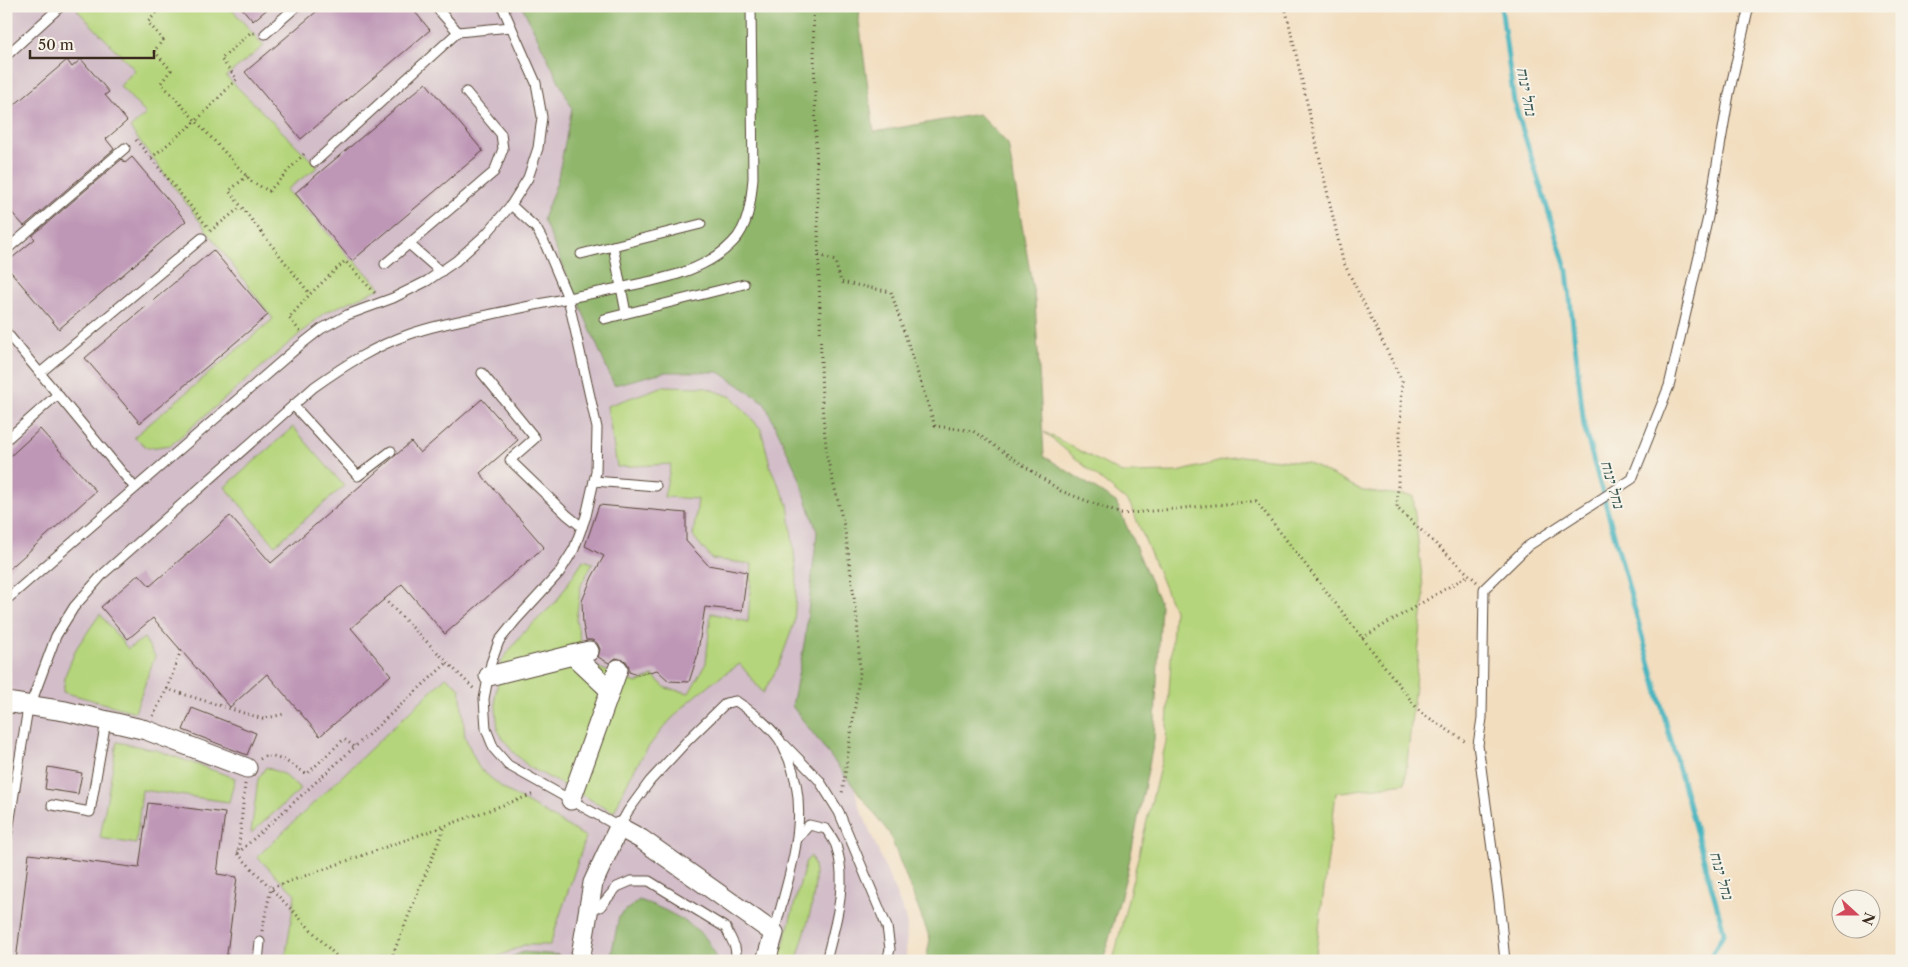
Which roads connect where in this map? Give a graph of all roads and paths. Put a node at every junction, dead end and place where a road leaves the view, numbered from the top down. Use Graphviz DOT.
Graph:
graph roads {
  1 [pos="61,6"];
  2 [pos="155,6"];
  3 [pos="297,6"];
  4 [pos="435,6"];
  5 [pos="502,6"];
  6 [pos="751,6"];
  7 [pos="813,6"];
  8 [pos="1285,6"];
  9 [pos="1749,6"];
  10 [pos="511,27"];
  11 [pos="458,32"];
  12 [pos="265,34"];
  13 [pos="6,56"];
  14 [pos="466,92"];
  15 [pos="196,121"];
  16 [pos="125,148"];
  17 [pos="151,158"];
  18 [pos="316,162"];
  19 [pos="247,176"];
  20 [pos="511,205"];
  21 [pos="241,207"];
  22 [pos="701,224"];
  23 [pos="211,231"];
  24 [pos="202,238"];
  25 [pos="409,244"];
  26 [pos="613,246"];
  27 [pos="6,250"];
  28 [pos="581,254"];
  29 [pos="819,255"];
  30 [pos="385,264"];
  31 [pos="441,272"];
  32 [pos="744,284"];
  33 [pos="621,287"];
  34 [pos="310,294"];
  35 [pos="568,298"];
  36 [pos="384,302"];
  37 [pos="626,313"];
  38 [pos="604,319"];
  39 [pos="6,332"];
  40 [pos="307,340"];
  41 [pos="482,372"];
  42 [pos="40,373"];
  43 [pos="58,394"];
  44 [pos="293,405"];
  45 [pos="6,440"];
  46 [pos="391,451"];
  47 [pos="594,481"];
  48 [pos="656,486"];
  49 [pos="135,488"];
  50 [pos="582,527"];
  51 [pos="1469,575"];
  52 [pos="1484,589"];
  53 [pos="384,599"];
  54 [pos="6,600"];
  55 [pos="1362,638"];
  56 [pos="181,650"];
  57 [pos="447,663"];
  58 [pos="618,669"];
  59 [pos="489,676"];
  60 [pos="167,689"];
  61 [pos="610,690"];
  62 [pos="484,699"];
  63 [pos="6,702"];
  64 [pos="30,705"];
  65 [pos="284,714"];
  66 [pos="106,721"];
  67 [pos="146,730"];
  68 [pos="780,739"];
  69 [pos="1478,745"];
  70 [pos="355,746"];
  71 [pos="247,768"];
  72 [pos="549,788"];
  73 [pos="570,800"];
  74 [pos="52,805"];
  75 [pos="840,812"];
  76 [pos="445,826"];
  77 [pos="619,827"];
  78 [pos="796,839"];
  79 [pos="6,843"];
  80 [pos="238,854"];
  81 [pos="271,888"];
  82 [pos="600,907"];
  83 [pos="774,933"];
  84 [pos="260,942"];
  85 [pos="391,960"];
  86 [pos="258,961"];
  87 [pos="341,961"];
  88 [pos="580,961"];
  89 [pos="592,961"];
  90 [pos="737,961"];
  91 [pos="766,961"];
  92 [pos="826,961"];
  93 [pos="887,961"];
  94 [pos="1505,961"];
  1 -- 13 [label="lane"];
  2 -- 15 [label="path"];
  3 -- 12 [label="lane"];
  4 -- 11 [label="lane"];
  5 -- 10 [label="lane"];
  6 -- 33 [label="lane"];
  7 -- 29 [label="path"];
  8 -- 51 [label="path"];
  9 -- 52 [label="lane"];
  10 -- 11 [label="lane"];
  10 -- 20 [label="lane"];
  11 -- 18 [label="lane"];
  12 -- 15 [label="path"];
  14 -- 25 [label="lane"];
  15 -- 17 [label="path"];
  15 -- 19 [label="path"];
  16 -- 17 [label="path"];
  16 -- 27 [label="lane"];
  17 -- 23 [label="path"];
  18 -- 19 [label="path"];
  19 -- 21 [label="path"];
  20 -- 31 [label="lane"];
  20 -- 35 [label="lane"];
  21 -- 23 [label="path"];
  21 -- 34 [label="path"];
  22 -- 26 [label="lane"];
  23 -- 24 [label="path"];
  24 -- 42 [label="lane"];
  25 -- 30 [label="lane"];
  25 -- 31 [label="lane"];
  26 -- 28 [label="lane"];
  26 -- 33 [label="lane"];
  29 -- 55 [label="path"];
  29 -- 75 [label="path"];
  31 -- 36 [label="lane"];
  32 -- 37 [label="lane"];
  33 -- 35 [label="lane"];
  33 -- 37 [label="lane"];
  34 -- 36 [label="path"];
  34 -- 40 [label="path"];
  35 -- 44 [label="lane"];
  35 -- 47 [label="lane"];
  36 -- 40 [label="lane"];
  37 -- 38 [label="lane"];
  39 -- 42 [label="lane"];
  40 -- 49 [label="lane"];
  41 -- 50 [label="lane"];
  42 -- 43 [label="lane"];
  43 -- 45 [label="lane"];
  43 -- 49 [label="lane"];
  44 -- 46 [label="lane"];
  44 -- 64 [label="lane"];
  47 -- 48 [label="lane"];
  47 -- 50 [label="lane"];
  49 -- 54 [label="lane"];
  50 -- 59 [label="lane"];
  51 -- 52 [label="path"];
  51 -- 55 [label="path"];
  52 -- 69 [label="lane"];
  53 -- 57 [label="path"];
  55 -- 69 [label="path"];
  56 -- 60 [label="path"];
  57 -- 62 [label="path"];
  57 -- 70 [label="path"];
  58 -- 61 [label="street"];
  59 -- 61 [label="street"];
  59 -- 62 [label="lane"];
  60 -- 65 [label="path"];
  60 -- 67 [label="path"];
  61 -- 73 [label="street"];
  62 -- 72 [label="lane"];
  63 -- 64 [label="street"];
  64 -- 66 [label="street"];
  64 -- 79 [label="lane"];
  66 -- 67 [label="street"];
  66 -- 74 [label="lane"];
  67 -- 71 [label="street"];
  68 -- 75 [label="lane"];
  68 -- 77 [label="lane"];
  68 -- 78 [label="lane"];
  69 -- 94 [label="lane"];
  70 -- 71 [label="path"];
  70 -- 80 [label="path"];
  71 -- 80 [label="path"];
  72 -- 73 [label="lane"];
  72 -- 76 [label="path"];
  73 -- 77 [label="lane"];
  75 -- 93 [label="lane"];
  76 -- 81 [label="path"];
  76 -- 85 [label="path"];
  77 -- 82 [label="street"];
  77 -- 83 [label="street"];
  77 -- 88 [label="street"];
  78 -- 83 [label="lane"];
  78 -- 92 [label="lane"];
  80 -- 81 [label="path"];
  81 -- 84 [label="path"];
  81 -- 87 [label="path"];
  82 -- 89 [label="street"];
  82 -- 90 [label="lane"];
  83 -- 91 [label="street"];
  84 -- 86 [label="lane"];
}
